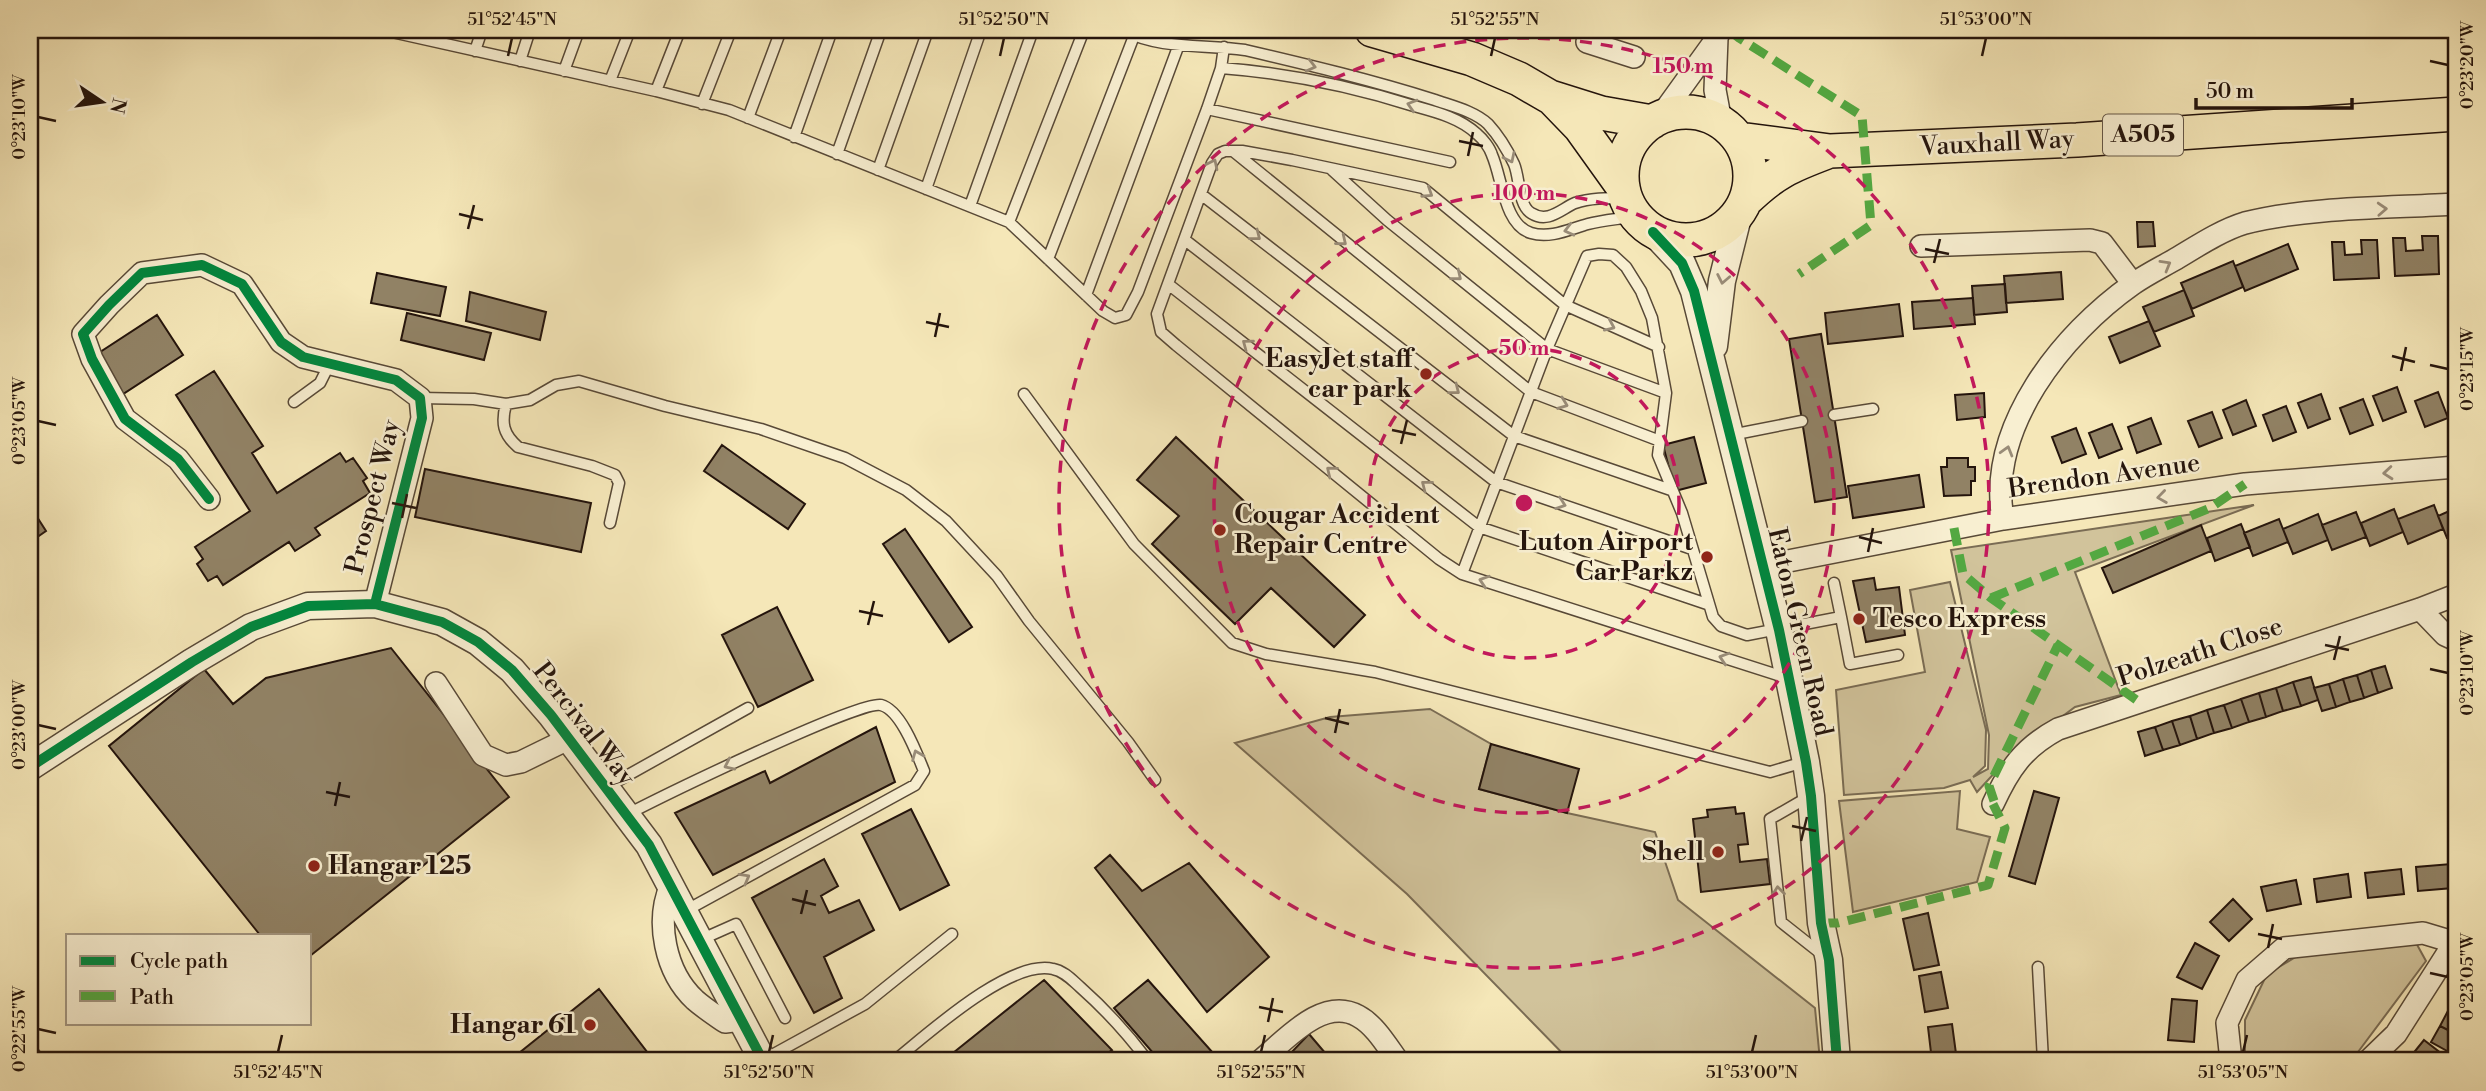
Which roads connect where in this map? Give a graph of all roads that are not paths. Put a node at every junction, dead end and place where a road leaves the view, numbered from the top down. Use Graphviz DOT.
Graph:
graph roads {
  1 [pos="383,30"];
  2 [pos="482,30"];
  3 [pos="530,30"];
  4 [pos="579,30"];
  5 [pos="630,30"];
  6 [pos="680,30"];
  7 [pos="730,30"];
  8 [pos="780,30"];
  9 [pos="832,30"];
  10 [pos="881,30"];
  11 [pos="928,30"];
  12 [pos="981,30"];
  13 [pos="1033,30"];
  14 [pos="1084,30"];
  15 [pos="1122,30"];
  16 [pos="1372,30"];
  17 [pos="1591,30"];
  18 [pos="1718,34"];
  19 [pos="428,35"];
  20 [pos="1134,36"];
  21 [pos="1178,47"];
  22 [pos="1224,47"];
  23 [pos="475,51"];
  24 [pos="1634,57"];
  25 [pos="520,61"];
  26 [pos="1221,68"];
  27 [pos="564,71"];
  28 [pos="610,81"];
  29 [pos="656,91"];
  30 [pos="1550,97"];
  31 [pos="702,104"];
  32 [pos="1207,109"];
  33 [pos="2456,114"];
  34 [pos="748,118"];
  35 [pos="1656,120"];
  36 [pos="1730,131"];
  37 [pos="794,136"];
  38 [pos="1233,151"];
  39 [pos="1830,151"];
  40 [pos="837,154"];
  41 [pos="1450,162"];
  42 [pos="1330,168"];
  43 [pos="878,170"];
  44 [pos="926,189"];
  45 [pos="1202,195"];
  46 [pos="2456,204"];
  47 [pos="970,206"];
  48 [pos="1742,206"];
  49 [pos="1634,208"];
  50 [pos="1009,222"];
  51 [pos="1185,240"];
  52 [pos="1921,246"];
  53 [pos="1048,259"];
  54 [pos="1168,284"];
  55 [pos="2133,284"];
  56 [pos="1086,295"];
  57 [pos="1565,305"];
  58 [pos="1659,347"];
  59 [pos="1547,349"];
  60 [pos="1713,358"];
  61 [pos="329,365"];
  62 [pos="1531,392"];
  63 [pos="1666,393"];
  64 [pos="1024,394"];
  65 [pos="420,398"];
  66 [pos="293,402"];
  67 [pos="506,404"];
  68 [pos="1873,409"];
  69 [pos="1834,415"];
  70 [pos="1802,421"];
  71 [pos="1731,435"];
  72 [pos="1514,436"];
  73 [pos="1660,441"];
  74 [pos="2456,467"];
  75 [pos="1496,482"];
  76 [pos="1671,490"];
  77 [pos="209,499"];
  78 [pos="2003,519"];
  79 [pos="610,523"];
  80 [pos="1479,527"];
  81 [pos="1692,549"];
  82 [pos="1763,566"];
  83 [pos="1462,574"];
  84 [pos="1834,583"];
  85 [pos="2456,595"];
  86 [pos="375,604"];
  87 [pos="1707,604"];
  88 [pos="2420,609"];
  89 [pos="1841,617"];
  90 [pos="1780,630"];
  91 [pos="2456,640"];
  92 [pos="1898,655"];
  93 [pos="1789,679"];
  94 [pos="436,683"];
  95 [pos="748,708"];
  96 [pos="568,739"];
  97 [pos="1806,762"];
  98 [pos="30,767"];
  99 [pos="1156,780"];
  100 [pos="605,788"];
  101 [pos="1811,796"];
  102 [pos="1993,804"];
  103 [pos="626,815"];
  104 [pos="671,885"];
  105 [pos="685,911"];
  106 [pos="952,934"];
  107 [pos="701,940"];
  108 [pos="2455,941"];
  109 [pos="1829,960"];
  110 [pos="2038,967"];
  111 [pos="785,1018"];
  112 [pos="741,1020"];
  113 [pos="763,1061"];
  114 [pos="897,1061"];
  115 [pos="1148,1061"];
  116 [pos="1260,1061"];
  117 [pos="1398,1061"];
  118 [pos="1837,1061"];
  119 [pos="2043,1061"];
  120 [pos="2231,1061"];
  121 [pos="2368,1061"];
  1 -- 19 [label="lane"];
  2 -- 23 [label="lane"];
  3 -- 25 [label="lane"];
  4 -- 27 [label="lane"];
  5 -- 28 [label="lane"];
  6 -- 29 [label="lane"];
  7 -- 31 [label="lane"];
  8 -- 34 [label="lane"];
  9 -- 37 [label="lane"];
  10 -- 40 [label="lane"];
  11 -- 43 [label="lane"];
  12 -- 44 [label="lane"];
  13 -- 47 [label="lane"];
  14 -- 50 [label="lane"];
  15 -- 20 [label="lane"];
  16 -- 30 [label="main road"];
  17 -- 24 [label="street"];
  18 -- 35 [label="street"];
  18 -- 36 [label="street"];
  19 -- 23 [label="lane"];
  20 -- 21 [label="lane"];
  20 -- 53 [label="lane"];
  21 -- 22 [label="lane"];
  21 -- 56 [label="lane"];
  22 -- 26 [label="lane"];
  22 -- 49 [label="lane, one-way"];
  23 -- 25 [label="lane"];
  25 -- 27 [label="lane"];
  26 -- 32 [label="lane"];
  49 -- 26 [label="lane, one-way"];
  27 -- 28 [label="lane"];
  28 -- 29 [label="lane"];
  29 -- 31 [label="lane"];
  30 -- 35 [label="main road"];
  30 -- 49 [label="main road"];
  31 -- 34 [label="lane"];
  32 -- 41 [label="lane"];
  32 -- 56 [label="lane"];
  33 -- 39 [label="main road, Vauxhall Way / A505"];
  34 -- 37 [label="lane"];
  35 -- 36 [label="main road"];
  35 -- 49 [label="main road"];
  36 -- 39 [label="main road, Vauxhall Way / A505"];
  36 -- 48 [label="main road"];
  37 -- 40 [label="lane"];
  38 -- 42 [label="lane"];
  45 -- 38 [label="lane, one-way"];
  38 -- 62 [label="lane, one-way"];
  39 -- 48 [label="main road, Vauxhall Way / A505"];
  40 -- 43 [label="lane"];
  42 -- 57 [label="lane, one-way"];
  42 -- 59 [label="lane, one-way"];
  43 -- 44 [label="lane"];
  44 -- 47 [label="lane"];
  45 -- 51 [label="lane"];
  45 -- 72 [label="lane, one-way"];
  55 -- 46 [label="street, one-way"];
  47 -- 50 [label="lane"];
  48 -- 49 [label="main road"];
  48 -- 60 [label="street, Eaton Green Road, one-way"];
  49 -- 60 [label="street, Eaton Green Road"];
  50 -- 53 [label="lane"];
  51 -- 54 [label="lane"];
  51 -- 75 [label="lane"];
  52 -- 55 [label="street"];
  53 -- 56 [label="lane"];
  80 -- 54 [label="lane, one-way"];
  83 -- 54 [label="lane, one-way"];
  78 -- 55 [label="street, one-way"];
  57 -- 58 [label="lane, one-way"];
  57 -- 58 [label="lane"];
  57 -- 59 [label="lane"];
  58 -- 63 [label="lane"];
  59 -- 62 [label="lane"];
  59 -- 63 [label="lane"];
  60 -- 71 [label="street, Eaton Green Road"];
  61 -- 65 [label="street, Prospect Way"];
  61 -- 66 [label="lane"];
  61 -- 77 [label="street, Prospect Way"];
  62 -- 72 [label="lane"];
  62 -- 73 [label="lane, one-way"];
  63 -- 73 [label="lane"];
  64 -- 97 [label="lane"];
  65 -- 67 [label="lane"];
  65 -- 86 [label="street, Prospect Way"];
  67 -- 79 [label="lane"];
  67 -- 99 [label="lane"];
  68 -- 69 [label="lane"];
  70 -- 71 [label="lane"];
  71 -- 82 [label="street, Eaton Green Road"];
  72 -- 75 [label="lane"];
  72 -- 76 [label="lane"];
  73 -- 76 [label="lane"];
  74 -- 78 [label="street, Brendon Avenue, one-way"];
  75 -- 80 [label="lane"];
  75 -- 81 [label="lane, one-way"];
  76 -- 81 [label="lane"];
  78 -- 82 [label="street, Brendon Avenue"];
  80 -- 83 [label="lane"];
  80 -- 87 [label="lane"];
  81 -- 87 [label="lane"];
  82 -- 90 [label="street, Eaton Green Road"];
  93 -- 83 [label="lane, one-way"];
  84 -- 89 [label="lane"];
  85 -- 88 [label="street, Polzeath Close"];
  86 -- 96 [label="street, Percival Way"];
  86 -- 98 [label="street, Percival Way"];
  87 -- 90 [label="lane"];
  88 -- 91 [label="street"];
  88 -- 102 [label="street, Polzeath Close"];
  89 -- 90 [label="lane"];
  89 -- 92 [label="lane"];
  90 -- 93 [label="street, Eaton Green Road"];
  93 -- 97 [label="street, Eaton Green Road"];
  94 -- 96 [label="street"];
  95 -- 100 [label="lane"];
  96 -- 100 [label="street, Percival Way"];
  97 -- 101 [label="street, Eaton Green Road"];
  100 -- 103 [label="street, Percival Way"];
  101 -- 109 [label="street, Eaton Green Road"];
  109 -- 101 [label="lane, one-way"];
  103 -- 104 [label="street, Percival Way"];
  105 -- 103 [label="lane, one-way"];
  104 -- 105 [label="street, Percival Way"];
  104 -- 112 [label="street"];
  105 -- 107 [label="street, Percival Way"];
  106 -- 113 [label="lane"];
  107 -- 111 [label="lane"];
  107 -- 112 [label="street, Percival Way"];
  108 -- 120 [label="street"];
  108 -- 121 [label="street"];
  109 -- 118 [label="street, Eaton Green Road"];
  110 -- 119 [label="lane"];
  112 -- 113 [label="street, Percival Way"];
  114 -- 115 [label="lane"];
  116 -- 117 [label="street"];
}
